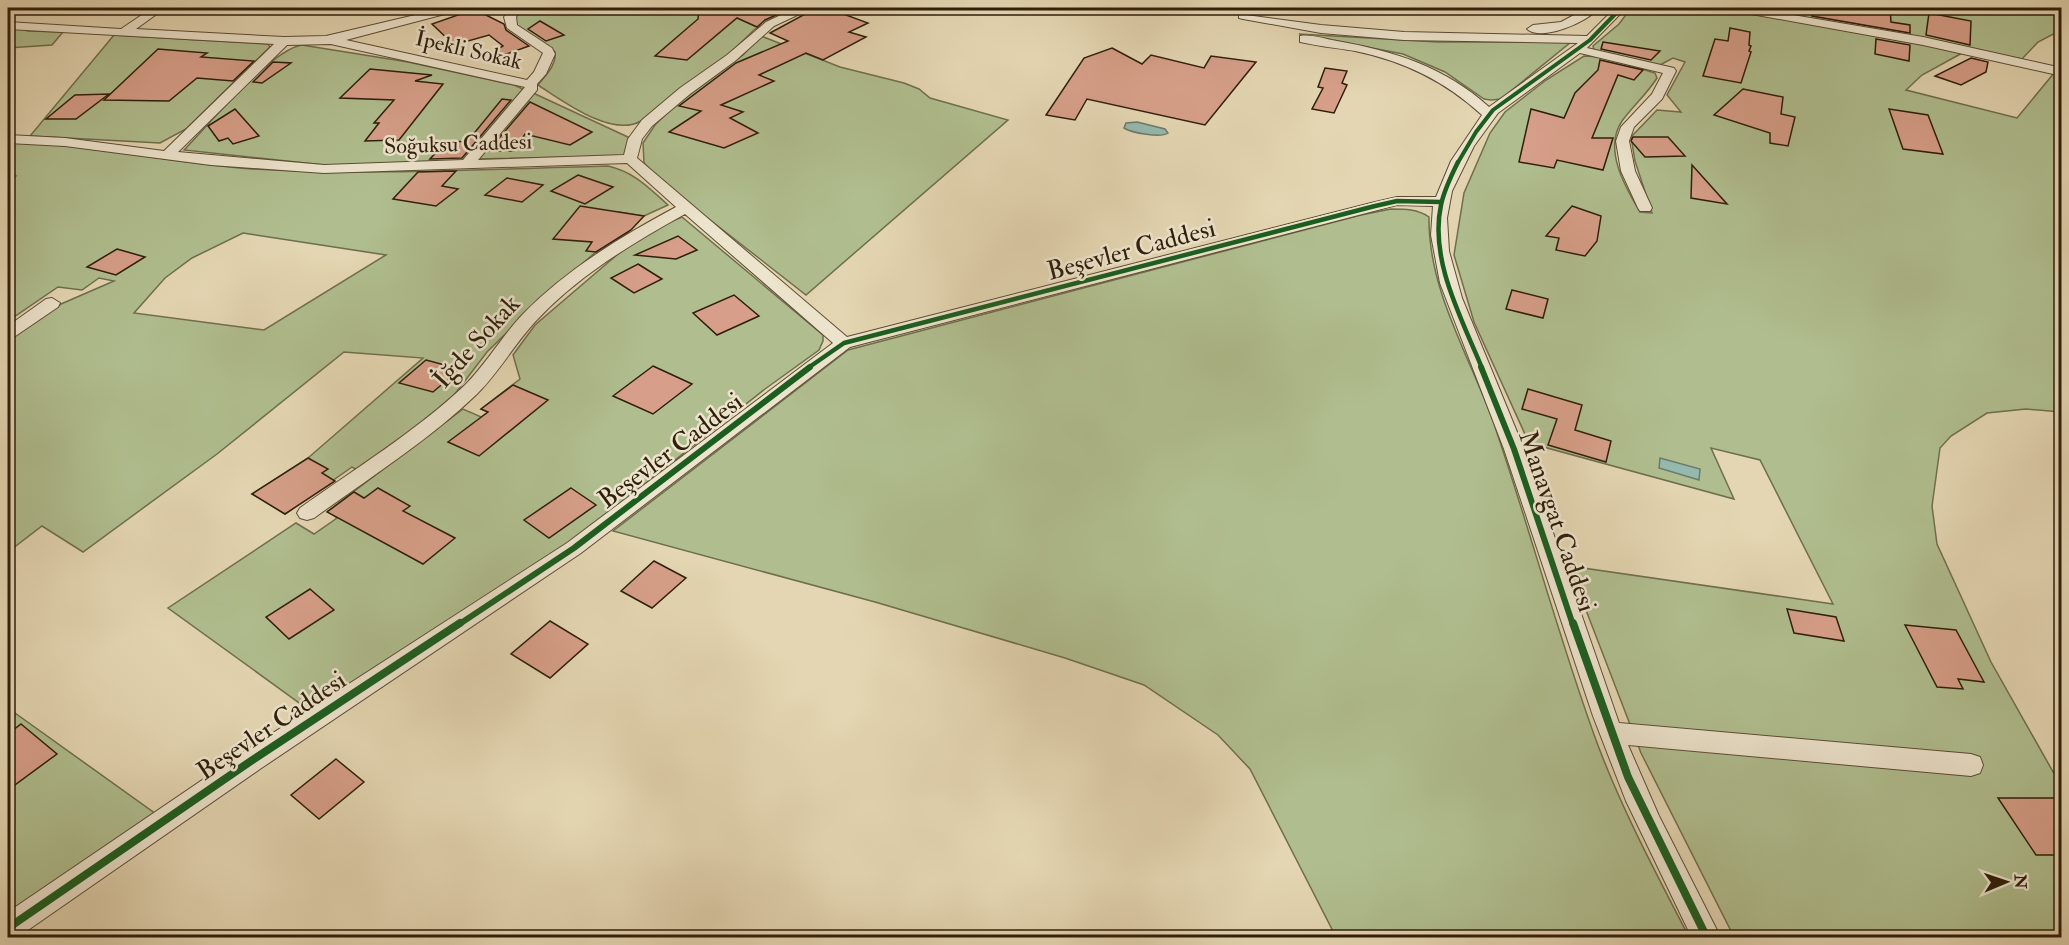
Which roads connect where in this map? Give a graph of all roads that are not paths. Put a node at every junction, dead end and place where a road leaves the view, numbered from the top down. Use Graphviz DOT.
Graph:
graph roads {
  1 [pos="159,8"];
  2 [pos="456,8"];
  3 [pos="516,8"];
  4 [pos="804,8"];
  5 [pos="1260,8"];
  6 [pos="1593,8"];
  7 [pos="1621,8"];
  8 [pos="1735,8"];
  9 [pos="1241,12"];
  10 [pos="8,26"];
  11 [pos="124,32"];
  12 [pos="326,40"];
  13 [pos="1590,40"];
  14 [pos="284,41"];
  15 [pos="1577,49"];
  16 [pos="2061,72"];
  17 [pos="531,86"];
  18 [pos="1489,114"];
  19 [pos="8,139"];
  20 [pos="167,155"];
  21 [pos="630,159"];
  22 [pos="467,164"];
  23 [pos="1441,202"];
  24 [pos="685,208"];
  25 [pos="1645,208"];
  26 [pos="52,303"];
  27 [pos="8,333"];
  28 [pos="844,343"];
  29 [pos="307,513"];
  30 [pos="1611,733"];
  31 [pos="1971,765"];
  32 [pos="8,928"];
  33 [pos="1707,938"];
  1 -- 11 [label="street"];
  2 -- 12 [label="street"];
  3 -- 17 [label="street"];
  4 -- 21 [label="street"];
  5 -- 6 [label="street"];
  7 -- 13 [label="street"];
  8 -- 16 [label="street"];
  9 -- 13 [label="street"];
  9 -- 18 [label="street"];
  10 -- 11 [label="street"];
  11 -- 14 [label="street"];
  12 -- 14 [label="street"];
  12 -- 17 [label="street, İpekli Sokak"];
  13 -- 15 [label="street"];
  14 -- 20 [label="street"];
  15 -- 18 [label="street"];
  15 -- 25 [label="street"];
  17 -- 22 [label="street"];
  18 -- 23 [label="street, Manavgat Caddesi"];
  19 -- 20 [label="street, Soğuksu Caddesi"];
  20 -- 22 [label="street, Soğuksu Caddesi"];
  21 -- 22 [label="street, Soğuksu Caddesi"];
  21 -- 24 [label="street"];
  23 -- 28 [label="street, Beşevler Caddesi"];
  23 -- 30 [label="street, Manavgat Caddesi"];
  24 -- 28 [label="street"];
  24 -- 29 [label="street, İğde Sokak"];
  26 -- 27 [label="street"];
  28 -- 32 [label="street, Beşevler Caddesi"];
  30 -- 31 [label="street"];
  30 -- 33 [label="street, Manavgat Caddesi"];
}
